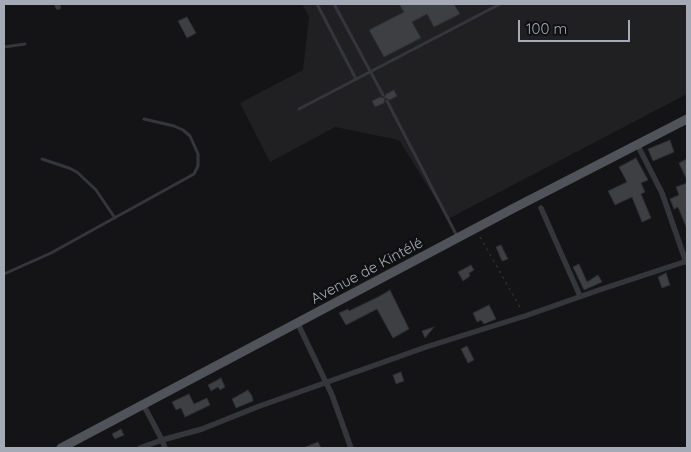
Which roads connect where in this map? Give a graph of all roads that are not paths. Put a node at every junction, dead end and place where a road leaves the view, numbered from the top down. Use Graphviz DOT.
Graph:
graph roads {
  1 [pos="317,4"];
  2 [pos="334,4"];
  3 [pos="500,4"];
  4 [pos="25,44"];
  5 [pos="4,47"];
  6 [pos="371,71"];
  7 [pos="356,79"];
  8 [pos="383,95"];
  9 [pos="387,101"];
  10 [pos="299,109"];
  11 [pos="144,119"];
  12 [pos="687,119"];
  13 [pos="637,144"];
  14 [pos="42,159"];
  15 [pos="541,208"];
  16 [pos="115,218"];
  17 [pos="458,239"];
  18 [pos="687,262"];
  19 [pos="4,274"];
  20 [pos="580,296"];
  21 [pos="298,324"];
  22 [pos="327,384"];
  23 [pos="143,404"];
  24 [pos="162,440"];
  25 [pos="60,448"];
  26 [pos="140,448"];
  27 [pos="164,448"];
  28 [pos="351,448"];
  1 -- 7 [label="lane"];
  2 -- 6 [label="lane"];
  3 -- 6 [label="lane"];
  4 -- 5 [label="lane"];
  6 -- 7 [label="lane"];
  6 -- 8 [label="lane"];
  7 -- 10 [label="lane"];
  9 -- 17 [label="lane"];
  11 -- 16 [label="lane"];
  12 -- 13 [label="main road, Avenue de Kintélé"];
  13 -- 17 [label="main road, Avenue de Kintélé"];
  13 -- 18 [label="street"];
  14 -- 16 [label="lane"];
  15 -- 20 [label="street"];
  16 -- 19 [label="lane"];
  17 -- 21 [label="main road, Avenue de Kintélé"];
  18 -- 20 [label="street"];
  20 -- 22 [label="street"];
  21 -- 22 [label="street"];
  21 -- 23 [label="main road, Avenue de Kintélé"];
  22 -- 24 [label="street"];
  22 -- 28 [label="street"];
  23 -- 24 [label="street"];
  23 -- 25 [label="main road, Avenue de Kintélé"];
  24 -- 26 [label="street"];
  24 -- 27 [label="street"];
}
